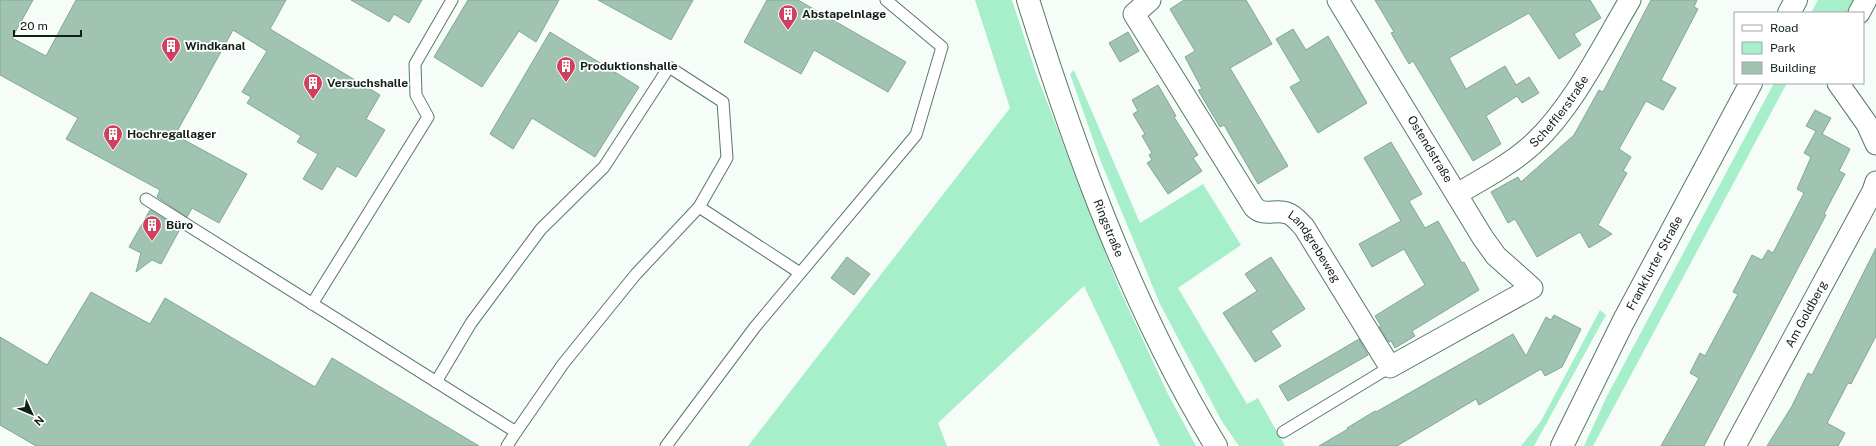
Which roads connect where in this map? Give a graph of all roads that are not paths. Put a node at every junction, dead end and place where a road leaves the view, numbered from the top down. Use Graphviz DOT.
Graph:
graph roads {
  1 [pos="452,0"];
  2 [pos="886,0"];
  3 [pos="1028,0"];
  4 [pos="1150,0"];
  5 [pos="1338,0"];
  6 [pos="1630,0"];
  7 [pos="1796,0"];
  8 [pos="1866,0"];
  9 [pos="1790,12"];
  10 [pos="1860,12"];
  11 [pos="1751,84"];
  12 [pos="1839,84"];
  13 [pos="1872,127"];
  14 [pos="1876,144"];
  15 [pos="1876,182"];
  16 [pos="1457,194"];
  17 [pos="146,199"];
  18 [pos="699,207"];
  19 [pos="800,273"];
  20 [pos="312,304"];
  21 [pos="1390,367"];
  22 [pos="436,382"];
  23 [pos="516,432"];
  24 [pos="1283,432"];
  25 [pos="507,446"];
  26 [pos="666,446"];
  27 [pos="1216,446"];
  28 [pos="1562,446"];
  29 [pos="1735,446"];
  1 -- 20 [label="lane"];
  2 -- 19 [label="lane"];
  3 -- 27 [label="main road, Ringstraße"];
  4 -- 21 [label="street, Landgrebeweg"];
  5 -- 16 [label="street, Ostendstraße"];
  6 -- 16 [label="street, Schefflerstraße"];
  7 -- 9 [label="main road"];
  8 -- 10 [label="street"];
  11 -- 28 [label="main road, Frankfurter Straße"];
  12 -- 13 [label="street"];
  13 -- 14 [label="street"];
  15 -- 29 [label="street, Am Goldberg"];
  16 -- 21 [label="street, Ostendstraße"];
  17 -- 20 [label="lane"];
  18 -- 19 [label="lane"];
  18 -- 22 [label="lane"];
  18 -- 23 [label="lane"];
  19 -- 26 [label="lane"];
  20 -- 22 [label="lane"];
  21 -- 24 [label="lane"];
  22 -- 23 [label="lane"];
  23 -- 25 [label="lane"];
}
